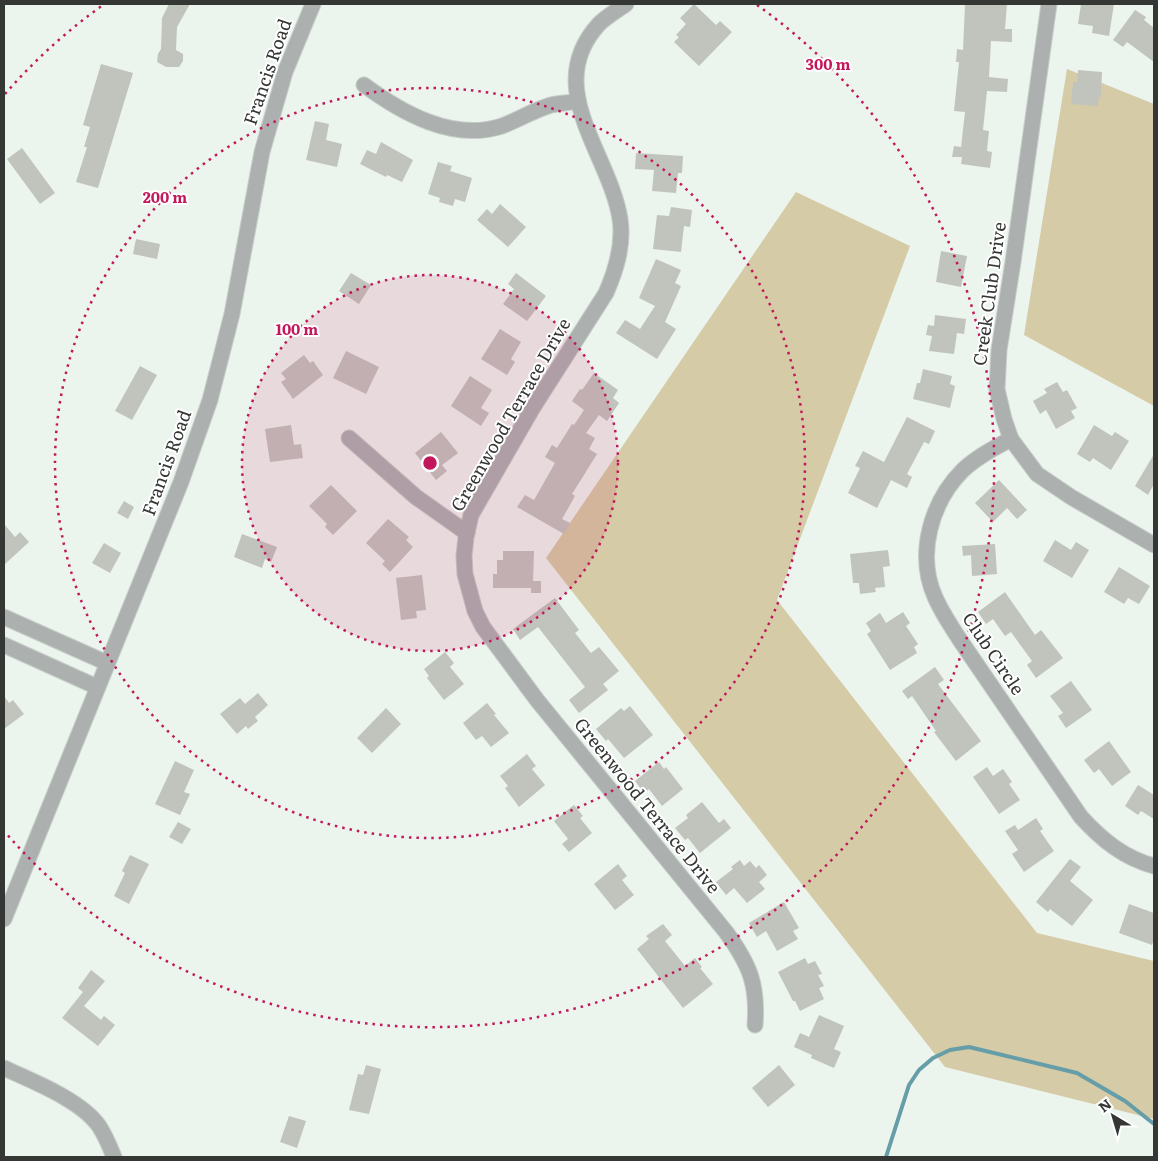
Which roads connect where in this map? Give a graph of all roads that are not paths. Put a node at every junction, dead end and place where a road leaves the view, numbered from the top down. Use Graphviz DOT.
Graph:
graph roads {
  1 [pos="313,4"];
  2 [pos="626,4"];
  3 [pos="1049,4"];
  4 [pos="364,86"];
  5 [pos="578,101"];
  6 [pos="349,438"];
  7 [pos="1011,439"];
  8 [pos="467,533"];
  9 [pos="1154,545"];
  10 [pos="4,617"];
  11 [pos="4,644"];
  12 [pos="107,664"];
  13 [pos="97,687"];
  14 [pos="1154,866"];
  15 [pos="4,919"];
  16 [pos="755,1026"];
  17 [pos="4,1068"];
  18 [pos="114,1157"];
  1 -- 12 [label="street, Francis Road"];
  2 -- 5 [label="street, Greenwood Terrace Drive"];
  3 -- 7 [label="street, Creek Club Drive"];
  4 -- 5 [label="street"];
  5 -- 8 [label="street, Greenwood Terrace Drive"];
  6 -- 8 [label="street"];
  7 -- 9 [label="street, Creek Club Drive"];
  7 -- 14 [label="street, Club Circle"];
  8 -- 16 [label="street, Greenwood Terrace Drive"];
  10 -- 12 [label="street"];
  11 -- 13 [label="street"];
  12 -- 13 [label="street, Francis Road"];
  13 -- 15 [label="street, Francis Road"];
  17 -- 18 [label="street"];
}
